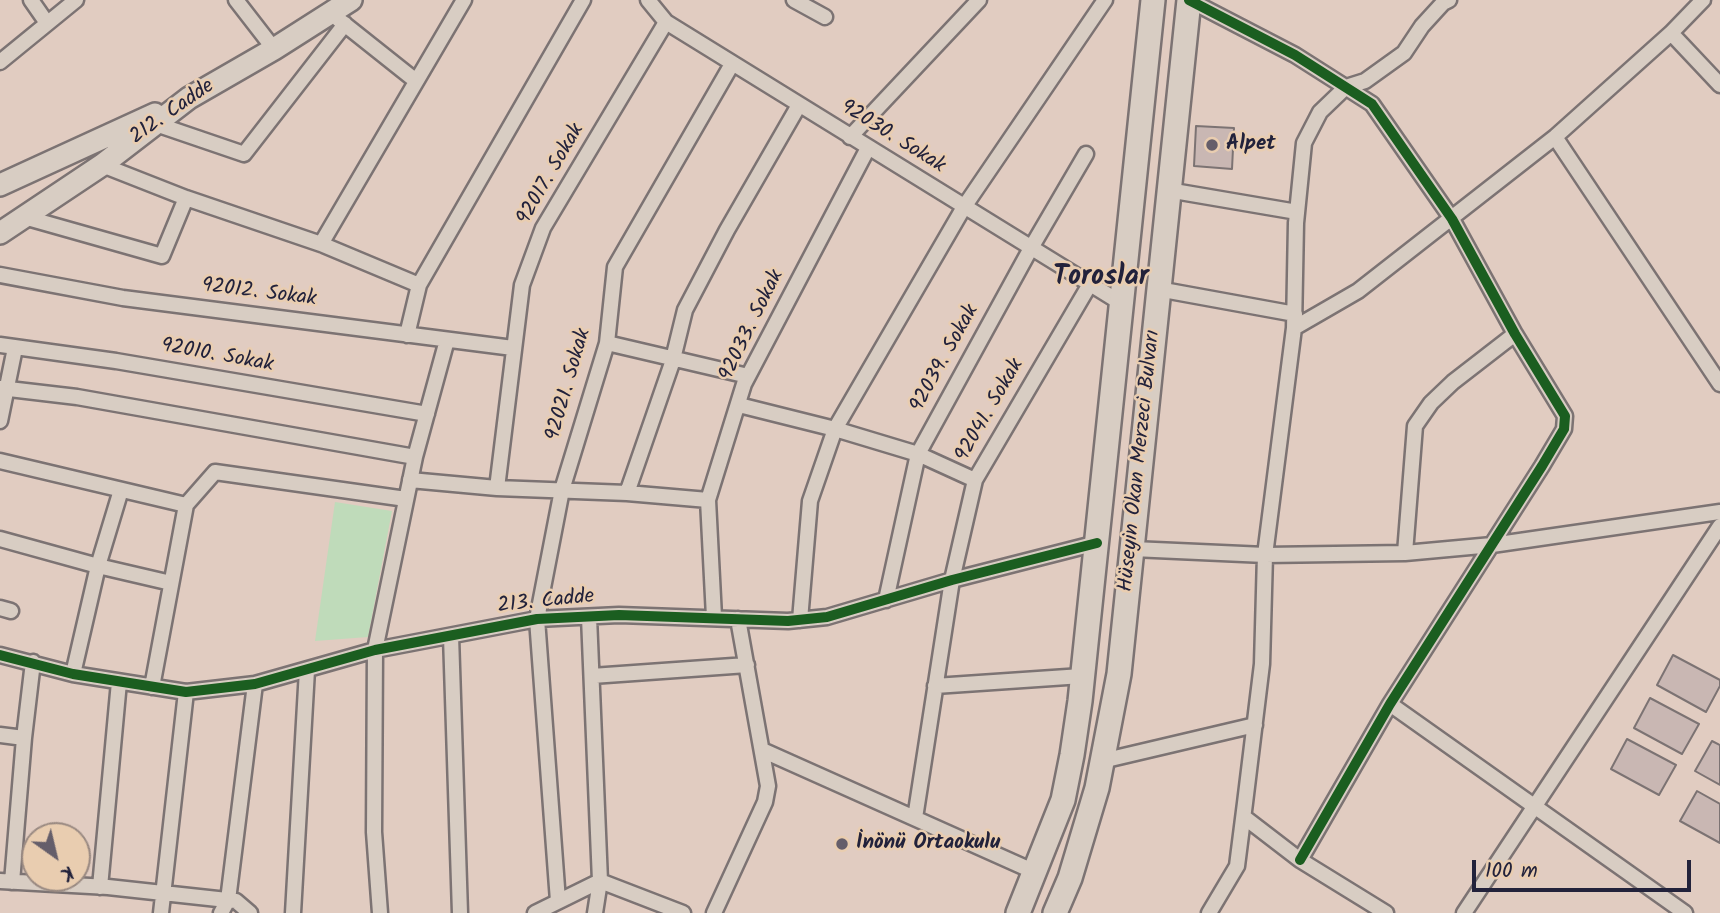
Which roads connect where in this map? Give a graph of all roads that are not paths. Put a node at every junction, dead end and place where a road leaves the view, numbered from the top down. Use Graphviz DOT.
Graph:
graph roads {
  1 [pos="31,0"];
  2 [pos="76,0"];
  3 [pos="236,0"];
  4 [pos="351,0"];
  5 [pos="464,0"];
  6 [pos="583,0"];
  7 [pos="648,0"];
  8 [pos="794,0"];
  9 [pos="979,0"];
  10 [pos="1105,0"];
  11 [pos="1153,0"];
  12 [pos="1189,0"];
  13 [pos="1429,0"];
  14 [pos="1449,0"];
  15 [pos="1703,0"];
  16 [pos="825,17"];
  17 [pos="338,18"];
  18 [pos="666,22"];
  19 [pos="47,23"];
  20 [pos="1422,26"];
  21 [pos="1671,33"];
  22 [pos="274,49"];
  23 [pos="0,62"];
  24 [pos="732,64"];
  25 [pos="416,81"];
  26 [pos="1720,85"];
  27 [pos="1346,87"];
  28 [pos="189,98"];
  29 [pos="799,105"];
  30 [pos="156,124"];
  31 [pos="850,137"];
  32 [pos="1555,137"];
  33 [pos="868,148"];
  34 [pos="1086,155"];
  35 [pos="102,165"];
  36 [pos="0,185"];
  37 [pos="1168,190"];
  38 [pos="186,198"];
  39 [pos="964,207"];
  40 [pos="1297,212"];
  41 [pos="24,217"];
  42 [pos="1452,219"];
  43 [pos="0,233"];
  44 [pos="321,244"];
  45 [pos="1031,248"];
  46 [pos="0,275"];
  47 [pos="1090,284"];
  48 [pos="419,285"];
  49 [pos="1158,289"];
  50 [pos="1121,303"];
  51 [pos="1294,321"];
  52 [pos="1515,334"];
  53 [pos="407,335"];
  54 [pos="447,340"];
  55 [pos="607,343"];
  56 [pos="7,347"];
  57 [pos="513,348"];
  58 [pos="673,358"];
  59 [pos="748,376"];
  60 [pos="1720,384"];
  61 [pos="3,389"];
  62 [pos="738,405"];
  63 [pos="426,414"];
  64 [pos="0,421"];
  65 [pos="835,429"];
  66 [pos="918,454"];
  67 [pos="415,457"];
  68 [pos="0,461"];
  69 [pos="410,480"];
  70 [pos="975,480"];
  71 [pos="497,488"];
  72 [pos="121,490"];
  73 [pos="562,490"];
  74 [pos="627,493"];
  75 [pos="406,499"];
  76 [pos="708,500"];
  77 [pos="186,505"];
  78 [pos="1720,512"];
  79 [pos="1720,526"];
  80 [pos="0,539"];
  81 [pos="1097,543"];
  82 [pos="1492,545"];
  83 [pos="1133,549"];
  84 [pos="1405,553"];
  85 [pos="1265,555"];
  86 [pos="97,566"];
  87 [pos="952,580"];
  88 [pos="171,583"];
  89 [pos="886,600"];
  90 [pos="589,617"];
  91 [pos="714,617"];
  92 [pos="537,619"];
  93 [pos="738,619"];
  94 [pos="800,620"];
  95 [pos="451,636"];
  96 [pos="375,650"];
  97 [pos="0,655"];
  98 [pos="33,662"];
  99 [pos="747,665"];
  100 [pos="307,670"];
  101 [pos="73,674"];
  102 [pos="592,676"];
  103 [pos="1082,676"];
  104 [pos="119,682"];
  105 [pos="255,684"];
  106 [pos="935,686"];
  107 [pos="152,687"];
  108 [pos="186,692"];
  109 [pos="1390,704"];
  110 [pos="1255,725"];
  111 [pos="0,735"];
  112 [pos="24,738"];
  113 [pos="762,750"];
  114 [pos="1102,761"];
  115 [pos="1535,806"];
  116 [pos="1244,817"];
  117 [pos="915,818"];
  118 [pos="1300,860"];
  119 [pos="1035,872"];
  120 [pos="600,881"];
  121 [pos="6,882"];
  122 [pos="100,887"];
  123 [pos="163,893"];
  124 [pos="558,901"];
  125 [pos="225,906"];
  126 [pos="161,913"];
  127 [pos="250,913"];
  128 [pos="293,913"];
  129 [pos="380,913"];
  130 [pos="460,913"];
  131 [pos="535,913"];
  132 [pos="595,913"];
  133 [pos="683,913"];
  134 [pos="714,913"];
  135 [pos="1018,913"];
  136 [pos="1055,913"];
  137 [pos="1209,913"];
  138 [pos="1386,913"];
  139 [pos="1464,913"];
  140 [pos="1685,913"];
  1 -- 19 [label="street"];
  2 -- 19 [label="street"];
  3 -- 22 [label="street"];
  4 -- 17 [label="street, 212. Cadde"];
  5 -- 25 [label="street"];
  6 -- 48 [label="street"];
  7 -- 18 [label="street, 92030. Sokak"];
  8 -- 16 [label="street"];
  9 -- 31 [label="street"];
  10 -- 39 [label="street"];
  11 -- 50 [label="main road, Hüseyin Okan Merzeci Bulvarı"];
  12 -- 27 [label="street"];
  12 -- 37 [label="main road, Hüseyin Okan Merzeci Bulvarı"];
  13 -- 20 [label="street"];
  14 -- 20 [label="street"];
  15 -- 21 [label="street"];
  17 -- 22 [label="street, 212. Cadde"];
  17 -- 25 [label="street"];
  17 -- 30 [label="street"];
  18 -- 24 [label="street, 92030. Sokak"];
  18 -- 57 [label="street, 92017. Sokak"];
  19 -- 23 [label="street"];
  20 -- 27 [label="street"];
  21 -- 26 [label="street"];
  21 -- 32 [label="street"];
  22 -- 28 [label="street, 212. Cadde"];
  24 -- 29 [label="street, 92030. Sokak"];
  24 -- 55 [label="street, 92021. Sokak"];
  25 -- 44 [label="street"];
  27 -- 40 [label="street"];
  27 -- 42 [label="street"];
  28 -- 30 [label="street, 212. Cadde"];
  28 -- 36 [label="street"];
  29 -- 31 [label="street, 92030. Sokak"];
  29 -- 58 [label="street"];
  30 -- 35 [label="street, 212. Cadde"];
  31 -- 33 [label="street, 92030. Sokak"];
  32 -- 42 [label="street"];
  32 -- 60 [label="street"];
  33 -- 39 [label="street, 92030. Sokak"];
  33 -- 59 [label="street, 92033. Sokak"];
  34 -- 45 [label="street, 92039. Sokak"];
  35 -- 38 [label="street"];
  35 -- 41 [label="street, 212. Cadde"];
  37 -- 40 [label="street"];
  37 -- 49 [label="main road, Hüseyin Okan Merzeci Bulvarı"];
  38 -- 41 [label="street"];
  38 -- 44 [label="street"];
  39 -- 45 [label="street, 92030. Sokak"];
  39 -- 65 [label="street"];
  40 -- 51 [label="street"];
  41 -- 43 [label="street, 212. Cadde"];
  42 -- 51 [label="street"];
  42 -- 52 [label="street"];
  44 -- 48 [label="street"];
  45 -- 47 [label="street, 92030. Sokak"];
  45 -- 66 [label="street, 92039. Sokak"];
  46 -- 53 [label="street, 92012. Sokak"];
  47 -- 50 [label="street, 92030. Sokak"];
  47 -- 70 [label="street, 92041. Sokak"];
  48 -- 53 [label="street"];
  49 -- 51 [label="street"];
  49 -- 83 [label="main road, Hüseyin Okan Merzeci Bulvarı"];
  50 -- 81 [label="main road, Hüseyin Okan Merzeci Bulvarı"];
  51 -- 85 [label="street"];
  52 -- 82 [label="street"];
  52 -- 84 [label="street"];
  53 -- 54 [label="street, 92012. Sokak"];
  54 -- 57 [label="street, 92012. Sokak"];
  54 -- 63 [label="street"];
  55 -- 58 [label="street"];
  55 -- 73 [label="street, 92021. Sokak"];
  56 -- 61 [label="street"];
  56 -- 63 [label="street, 92010. Sokak"];
  57 -- 71 [label="street, 92017. Sokak"];
  58 -- 59 [label="street"];
  58 -- 74 [label="street"];
  59 -- 62 [label="street, 92033. Sokak"];
  61 -- 64 [label="street"];
  61 -- 67 [label="street"];
  62 -- 65 [label="street"];
  62 -- 76 [label="street, 92033. Sokak"];
  63 -- 67 [label="street"];
  65 -- 66 [label="street"];
  65 -- 94 [label="street"];
  66 -- 70 [label="street"];
  66 -- 89 [label="street, 92039. Sokak"];
  67 -- 69 [label="street"];
  68 -- 72 [label="street"];
  69 -- 71 [label="street"];
  69 -- 75 [label="street"];
  70 -- 87 [label="street, 92041. Sokak"];
  71 -- 73 [label="street"];
  72 -- 77 [label="street"];
  72 -- 86 [label="street"];
  73 -- 74 [label="street"];
  73 -- 92 [label="street, 92021. Sokak"];
  74 -- 76 [label="street"];
  75 -- 77 [label="street"];
  75 -- 96 [label="street"];
  76 -- 91 [label="street, 92033. Sokak"];
  77 -- 88 [label="street"];
  78 -- 82 [label="street"];
  79 -- 115 [label="street"];
  80 -- 86 [label="street"];
  81 -- 87 [label="street, 213. Cadde"];
  81 -- 103 [label="main road, Hüseyin Okan Merzeci Bulvarı"];
  82 -- 84 [label="street"];
  82 -- 109 [label="street"];
  83 -- 85 [label="street"];
  83 -- 114 [label="main road, Hüseyin Okan Merzeci Bulvarı"];
  84 -- 85 [label="street"];
  85 -- 110 [label="street"];
  86 -- 88 [label="street"];
  86 -- 101 [label="street"];
  87 -- 89 [label="street, 213. Cadde"];
  87 -- 106 [label="street, 92041. Sokak"];
  88 -- 107 [label="street"];
  89 -- 94 [label="street, 213. Cadde"];
  90 -- 91 [label="street, 213. Cadde"];
  90 -- 92 [label="street, 213. Cadde"];
  90 -- 102 [label="street"];
  91 -- 93 [label="street, 213. Cadde"];
  92 -- 95 [label="street, 213. Cadde"];
  92 -- 124 [label="street, 92021. Sokak"];
  93 -- 94 [label="street, 213. Cadde"];
  93 -- 99 [label="street"];
  95 -- 96 [label="street, 213. Cadde"];
  95 -- 130 [label="street"];
  96 -- 100 [label="street, 213. Cadde"];
  96 -- 129 [label="street"];
  97 -- 98 [label="street, 213. Cadde"];
  98 -- 101 [label="street, 213. Cadde"];
  98 -- 112 [label="street"];
  99 -- 102 [label="street"];
  99 -- 113 [label="street"];
  100 -- 105 [label="street, 213. Cadde"];
  100 -- 128 [label="street"];
  101 -- 104 [label="street, 213. Cadde"];
  102 -- 120 [label="street"];
  103 -- 106 [label="street"];
  103 -- 119 [label="main road, Hüseyin Okan Merzeci Bulvarı"];
  104 -- 107 [label="street, 213. Cadde"];
  104 -- 122 [label="street"];
  105 -- 108 [label="street, 213. Cadde"];
  105 -- 125 [label="street"];
  106 -- 117 [label="street, 92041. Sokak"];
  107 -- 108 [label="street, 213. Cadde"];
  108 -- 123 [label="street"];
  109 -- 115 [label="street"];
  109 -- 118 [label="street"];
  110 -- 114 [label="street"];
  110 -- 116 [label="street"];
  111 -- 112 [label="street"];
  112 -- 121 [label="street"];
  113 -- 117 [label="street"];
  113 -- 134 [label="street"];
  114 -- 136 [label="main road, Hüseyin Okan Merzeci Bulvarı"];
  115 -- 139 [label="street"];
  115 -- 140 [label="street"];
  116 -- 118 [label="street"];
  116 -- 137 [label="street"];
  117 -- 119 [label="street"];
  118 -- 138 [label="street"];
  119 -- 135 [label="main road, Hüseyin Okan Merzeci Bulvarı"];
  120 -- 124 [label="street"];
  120 -- 132 [label="street"];
  120 -- 133 [label="street"];
  121 -- 122 [label="street"];
  122 -- 123 [label="street"];
  123 -- 125 [label="street"];
  123 -- 126 [label="street"];
  124 -- 131 [label="street"];
  125 -- 127 [label="street"];
}
